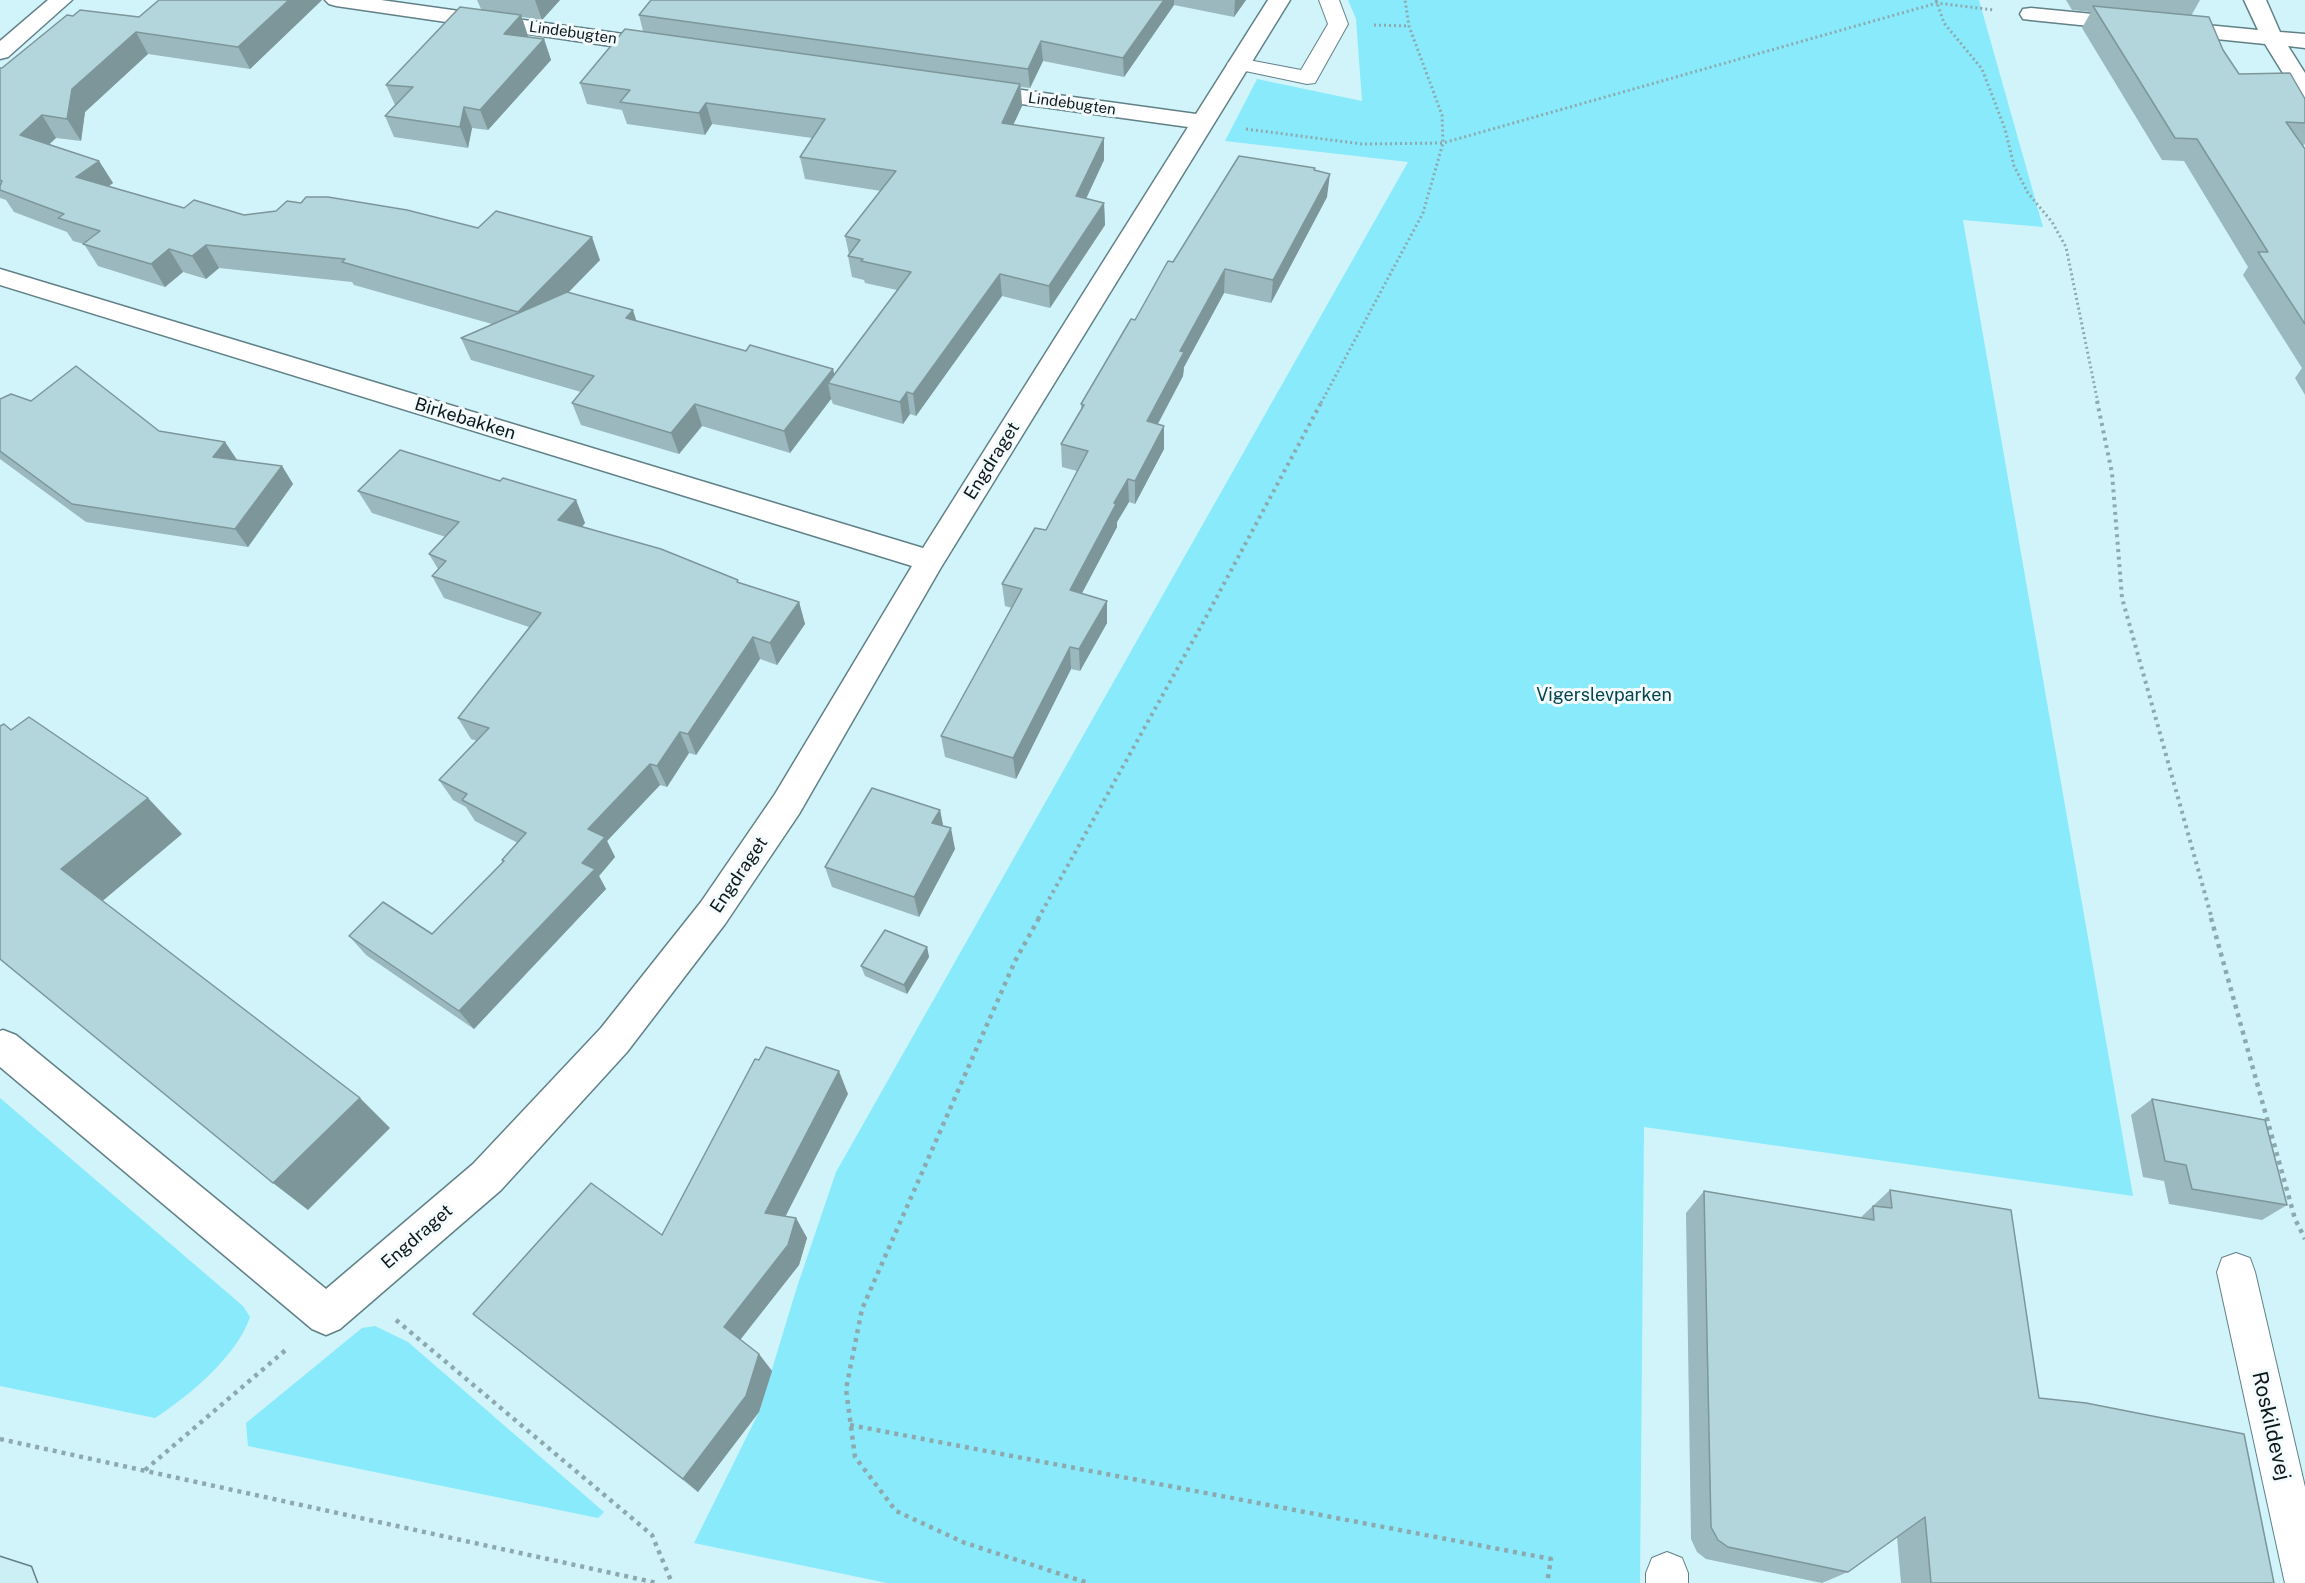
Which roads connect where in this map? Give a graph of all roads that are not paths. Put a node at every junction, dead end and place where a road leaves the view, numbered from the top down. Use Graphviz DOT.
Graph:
graph roads {
  1 [pos="61,0"];
  2 [pos="336,0"];
  3 [pos="1279,0"];
  4 [pos="1329,0"];
  5 [pos="2255,0"];
  6 [pos="432,6"];
  7 [pos="2031,14"];
  8 [pos="2272,38"];
  9 [pos="2305,41"];
  10 [pos="674,48"];
  11 [pos="0,52"];
  12 [pos="1238,64"];
  13 [pos="956,87"];
  14 [pos="2305,91"];
  15 [pos="1202,122"];
  16 [pos="0,277"];
  17 [pos="930,561"];
  18 [pos="1,1047"];
  19 [pos="2236,1272"];
  20 [pos="0,1579"];
  21 [pos="2305,1579"];
  22 [pos="15,1583"];
  1 -- 11 [label="street"];
  2 -- 6 [label="street, Lindebugten"];
  3 -- 12 [label="street, Engdraget"];
  4 -- 12 [label="lane"];
  5 -- 8 [label="street"];
  6 -- 10 [label="street, Lindebugten"];
  7 -- 8 [label="street"];
  8 -- 9 [label="street"];
  8 -- 14 [label="street"];
  12 -- 15 [label="street, Engdraget"];
  13 -- 15 [label="street, Lindebugten"];
  15 -- 17 [label="street, Engdraget"];
  16 -- 17 [label="street, Birkebakken"];
  17 -- 18 [label="street, Engdraget"];
  19 -- 21 [label="lane, Roskildevej"];
  20 -- 22 [label="main road"];
}
